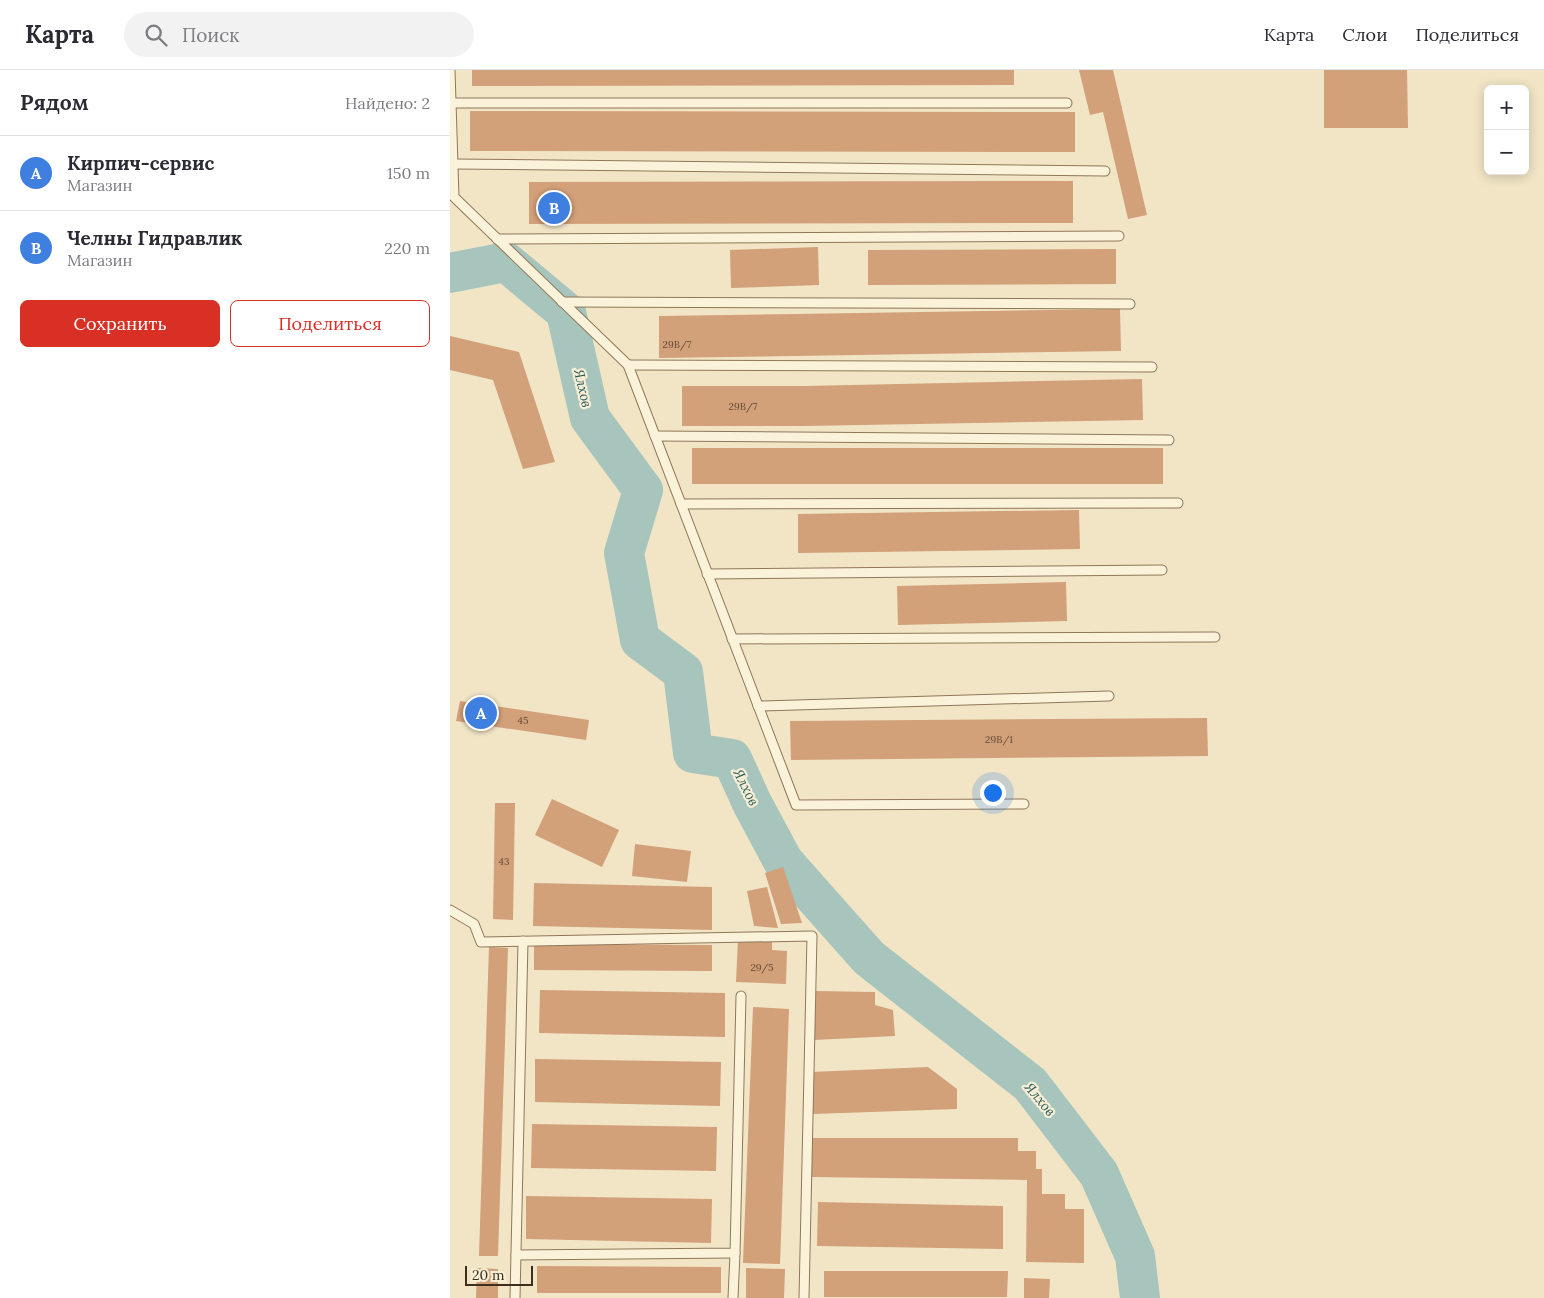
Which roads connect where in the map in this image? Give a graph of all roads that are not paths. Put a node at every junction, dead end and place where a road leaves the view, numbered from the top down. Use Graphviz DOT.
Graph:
graph roads {
  1 [pos="450,70"];
  2 [pos="451,103"];
  3 [pos="1067,103"];
  4 [pos="453,164"];
  5 [pos="1105,171"];
  6 [pos="1118,236"];
  7 [pos="497,239"];
  8 [pos="562,302"];
  9 [pos="1130,304"];
  10 [pos="628,365"];
  11 [pos="1152,367"];
  12 [pos="655,436"];
  13 [pos="1169,440"];
  14 [pos="1178,503"];
  15 [pos="681,504"];
  16 [pos="1162,570"];
  17 [pos="708,574"];
  18 [pos="1215,637"];
  19 [pos="732,639"];
  20 [pos="1109,696"];
  21 [pos="758,706"];
  22 [pos="1024,804"];
  23 [pos="450,910"];
  24 [pos="523,941"];
  25 [pos="741,996"];
  26 [pos="735,1252"];
  27 [pos="516,1255"];
  28 [pos="515,1298"];
  29 [pos="733,1298"];
  30 [pos="804,1298"];
  1 -- 2 [label="lane"];
  2 -- 3 [label="lane"];
  2 -- 4 [label="lane"];
  4 -- 5 [label="lane"];
  4 -- 7 [label="lane"];
  6 -- 7 [label="lane"];
  7 -- 8 [label="lane"];
  8 -- 9 [label="lane"];
  8 -- 10 [label="lane"];
  10 -- 11 [label="lane"];
  10 -- 12 [label="lane"];
  12 -- 13 [label="lane"];
  12 -- 15 [label="lane"];
  14 -- 15 [label="lane"];
  15 -- 17 [label="lane"];
  16 -- 17 [label="lane"];
  17 -- 19 [label="lane"];
  18 -- 19 [label="lane"];
  19 -- 21 [label="lane"];
  20 -- 21 [label="lane"];
  21 -- 22 [label="lane"];
  23 -- 24 [label="lane"];
  24 -- 27 [label="lane"];
  24 -- 30 [label="lane"];
  25 -- 26 [label="lane"];
  26 -- 27 [label="lane"];
  26 -- 29 [label="lane"];
  27 -- 28 [label="lane"];
}
